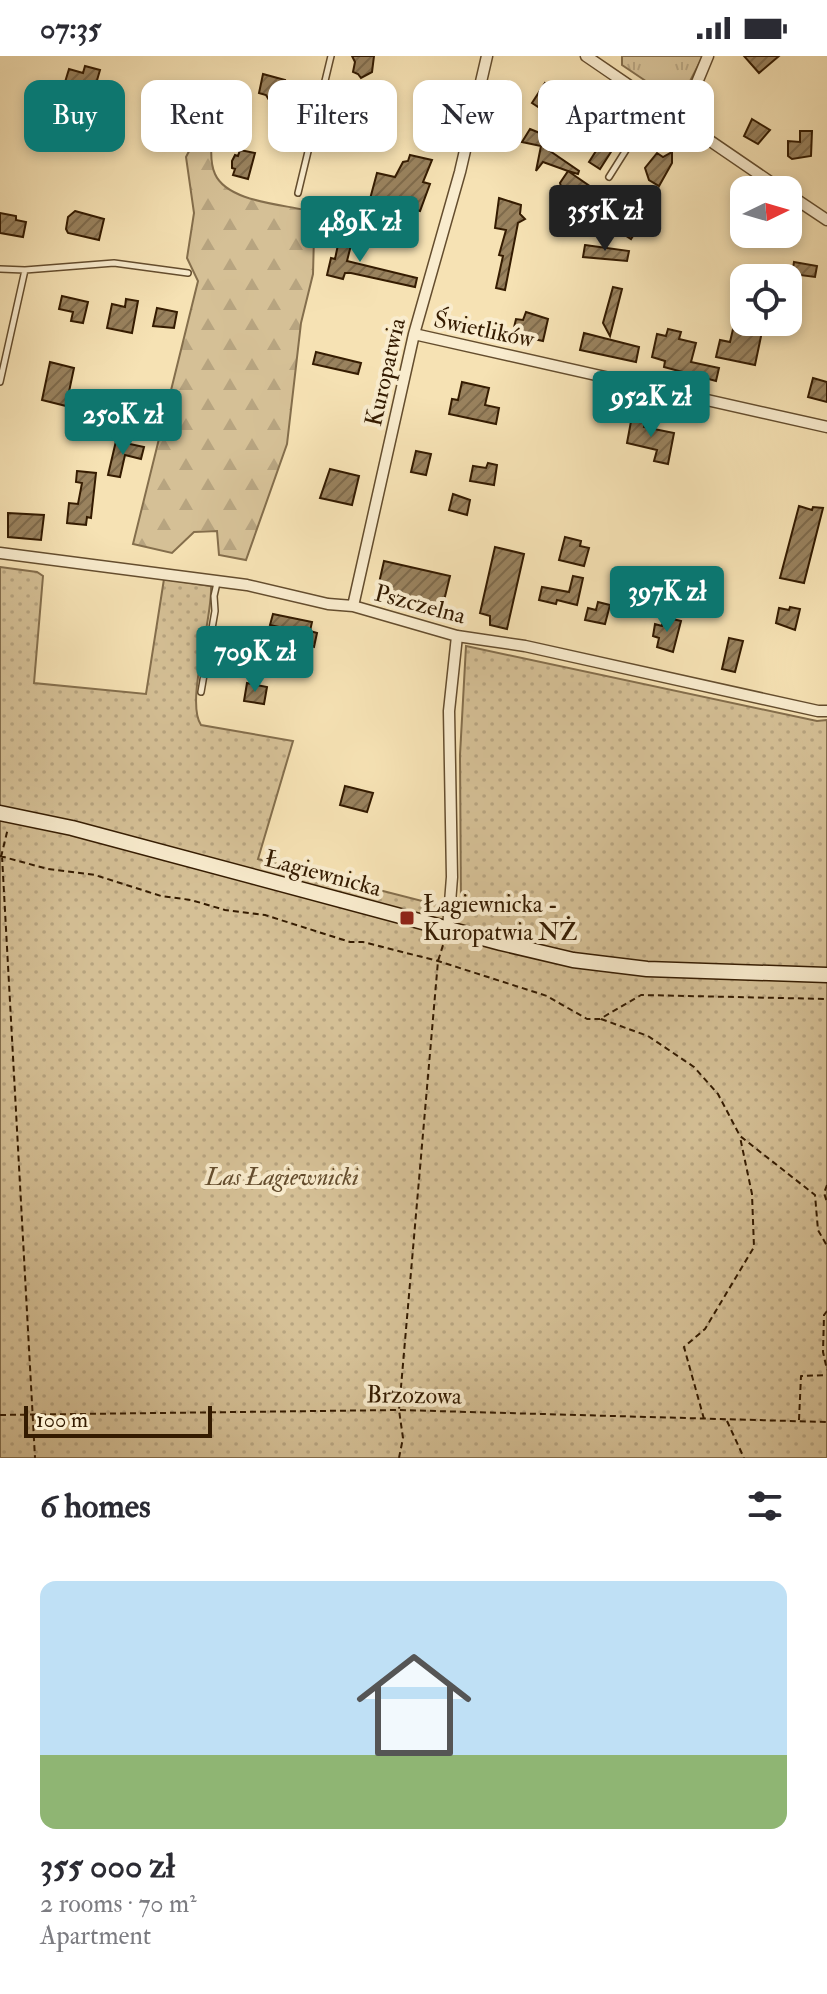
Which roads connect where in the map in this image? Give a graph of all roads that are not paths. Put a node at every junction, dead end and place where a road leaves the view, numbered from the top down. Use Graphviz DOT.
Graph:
graph roads {
  1 [pos="331,56"];
  2 [pos="487,56"];
  3 [pos="586,56"];
  4 [pos="708,56"];
  5 [pos="620,80"];
  6 [pos="698,80"];
  7 [pos="714,145"];
  8 [pos="625,152"];
  9 [pos="761,176"];
  10 [pos="609,177"];
  11 [pos="298,193"];
  12 [pos="802,203"];
  13 [pos="827,220"];
  14 [pos="0,269"];
  15 [pos="25,270"];
  16 [pos="188,273"];
  17 [pos="414,334"];
  18 [pos="0,382"];
  19 [pos="827,427"];
  20 [pos="0,553"];
  21 [pos="217,581"];
  22 [pos="353,606"];
  23 [pos="457,636"];
  24 [pos="201,692"];
  25 [pos="827,711"];
  26 [pos="6,813"];
  27 [pos="448,929"];
  28 [pos="827,975"];
  1 -- 11 [label="lane"];
  2 -- 17 [label="street, Kuropatwia"];
  3 -- 5 [label="street"];
  4 -- 6 [label="street"];
  7 -- 9 [label="street"];
  8 -- 10 [label="lane"];
  12 -- 13 [label="street"];
  14 -- 15 [label="lane"];
  15 -- 16 [label="lane"];
  15 -- 18 [label="lane"];
  17 -- 19 [label="street, Świetlików"];
  17 -- 22 [label="street, Kuropatwia"];
  20 -- 21 [label="street, Pszczelna"];
  21 -- 22 [label="street, Pszczelna"];
  21 -- 24 [label="lane"];
  22 -- 23 [label="street, Pszczelna"];
  23 -- 25 [label="street, Pszczelna"];
  23 -- 27 [label="street"];
  26 -- 27 [label="street, Łagiewnicka"];
  27 -- 28 [label="street, Łagiewnicka"];
}
